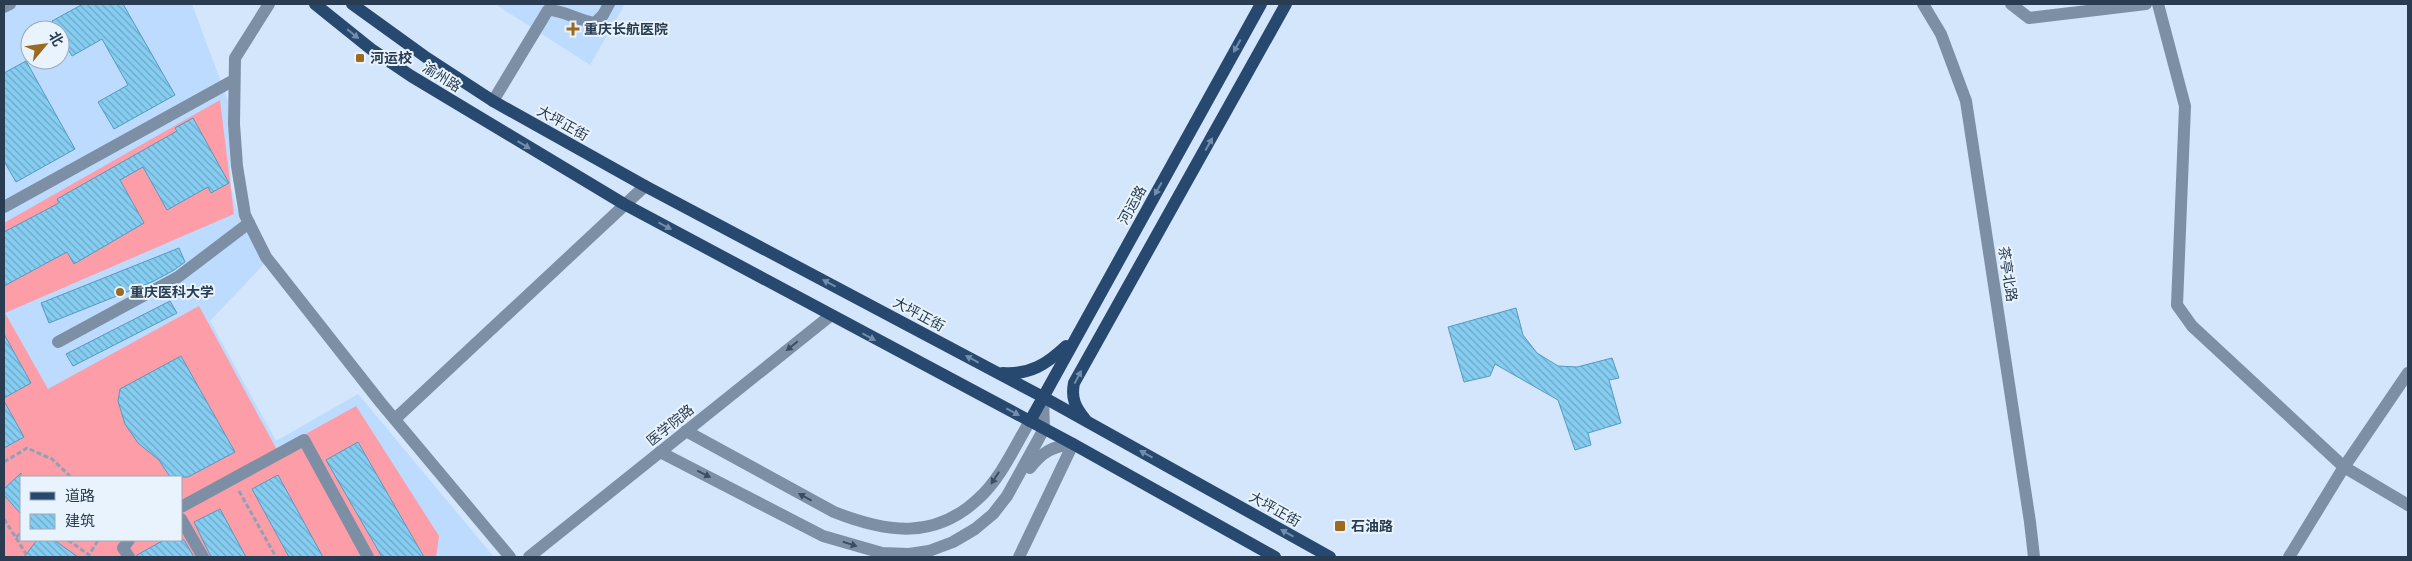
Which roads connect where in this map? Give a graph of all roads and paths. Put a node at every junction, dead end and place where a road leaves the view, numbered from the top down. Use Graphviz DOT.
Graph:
graph roads {
  1 [pos="10,4"];
  2 [pos="269,4"];
  3 [pos="315,4"];
  4 [pos="352,4"];
  5 [pos="609,4"];
  6 [pos="1261,4"];
  7 [pos="1286,4"];
  8 [pos="1923,4"];
  9 [pos="2012,4"];
  10 [pos="2146,4"];
  11 [pos="2158,4"];
  12 [pos="4,7"];
  13 [pos="234,80"];
  14 [pos="493,101"];
  15 [pos="645,186"];
  16 [pos="624,204"];
  17 [pos="4,207"];
  18 [pos="249,223"];
  19 [pos="830,316"];
  20 [pos="1077,335"];
  21 [pos="58,342"];
  22 [pos="998,373"];
  23 [pos="2408,373"];
  24 [pos="1043,397"];
  25 [pos="395,419"];
  26 [pos="1030,421"];
  27 [pos="1086,421"];
  28 [pos="1044,429"];
  29 [pos="686,431"];
  30 [pos="1073,444"];
  31 [pos="660,452"];
  32 [pos="4,462"];
  33 [pos="2344,467"];
  34 [pos="70,476"];
  35 [pos="233,479"];
  36 [pos="1007,496"];
  37 [pos="2408,505"];
  38 [pos="182,506"];
  39 [pos="4,519"];
  40 [pos="182,521"];
  41 [pos="20,534"];
  42 [pos="16,537"];
  43 [pos="70,541"];
  44 [pos="97,541"];
  45 [pos="128,541"];
  46 [pos="909,555"];
  47 [pos="28,557"];
  48 [pos="129,557"];
  49 [pos="203,557"];
  50 [pos="276,557"];
  51 [pos="368,557"];
  52 [pos="510,557"];
  53 [pos="529,557"];
  54 [pos="1019,557"];
  55 [pos="1275,557"];
  56 [pos="1330,557"];
  57 [pos="2034,557"];
  58 [pos="2289,557"];
  1 -- 12 [label="street"];
  2 -- 13 [label="street"];
  3 -- 16 [label="main road, 渝州路, one-way"];
  4 -- 14 [label="main road, 渝州路"];
  5 -- 14 [label="street"];
  6 -- 20 [label="main road, 河运路, one-way"];
  27 -- 7 [label="main road, one-way"];
  8 -- 57 [label="street, 茶亭北路"];
  9 -- 10 [label="street"];
  11 -- 33 [label="street"];
  13 -- 17 [label="street"];
  13 -- 18 [label="street"];
  14 -- 15 [label="main road, 大坪正街"];
  15 -- 16 [label="street"];
  22 -- 15 [label="main road, 大坪正街, one-way"];
  16 -- 19 [label="main road, one-way"];
  16 -- 25 [label="street"];
  18 -- 21 [label="street"];
  18 -- 25 [label="street"];
  19 -- 26 [label="main road, one-way"];
  19 -- 29 [label="street, 医学院路, one-way"];
  20 -- 22 [label="main road"];
  20 -- 24 [label="main road, 河运路"];
  22 -- 24 [label="main road, 大坪正街"];
  23 -- 33 [label="street"];
  24 -- 26 [label="main road, 河运路"];
  24 -- 27 [label="main road, 大坪正街"];
  24 -- 28 [label="street"];
  25 -- 52 [label="street"];
  26 -- 28 [label="main road"];
  26 -- 29 [label="street, one-way"];
  56 -- 27 [label="main road, 大坪正街, one-way"];
  28 -- 30 [label="main road"];
  28 -- 36 [label="street"];
  29 -- 31 [label="street, 医学院路"];
  30 -- 36 [label="street"];
  30 -- 54 [label="street"];
  30 -- 55 [label="main road"];
  31 -- 46 [label="street, one-way"];
  31 -- 53 [label="street, 医学院路"];
  32 -- 34 [label="path"];
  33 -- 37 [label="street"];
  33 -- 58 [label="street"];
  35 -- 38 [label="street"];
  35 -- 50 [label="path"];
  35 -- 51 [label="street"];
  36 -- 46 [label="street"];
  39 -- 42 [label="path"];
  40 -- 49 [label="street"];
  41 -- 42 [label="path"];
  42 -- 47 [label="path"];
  43 -- 44 [label="path"];
  45 -- 48 [label="street"];
}
